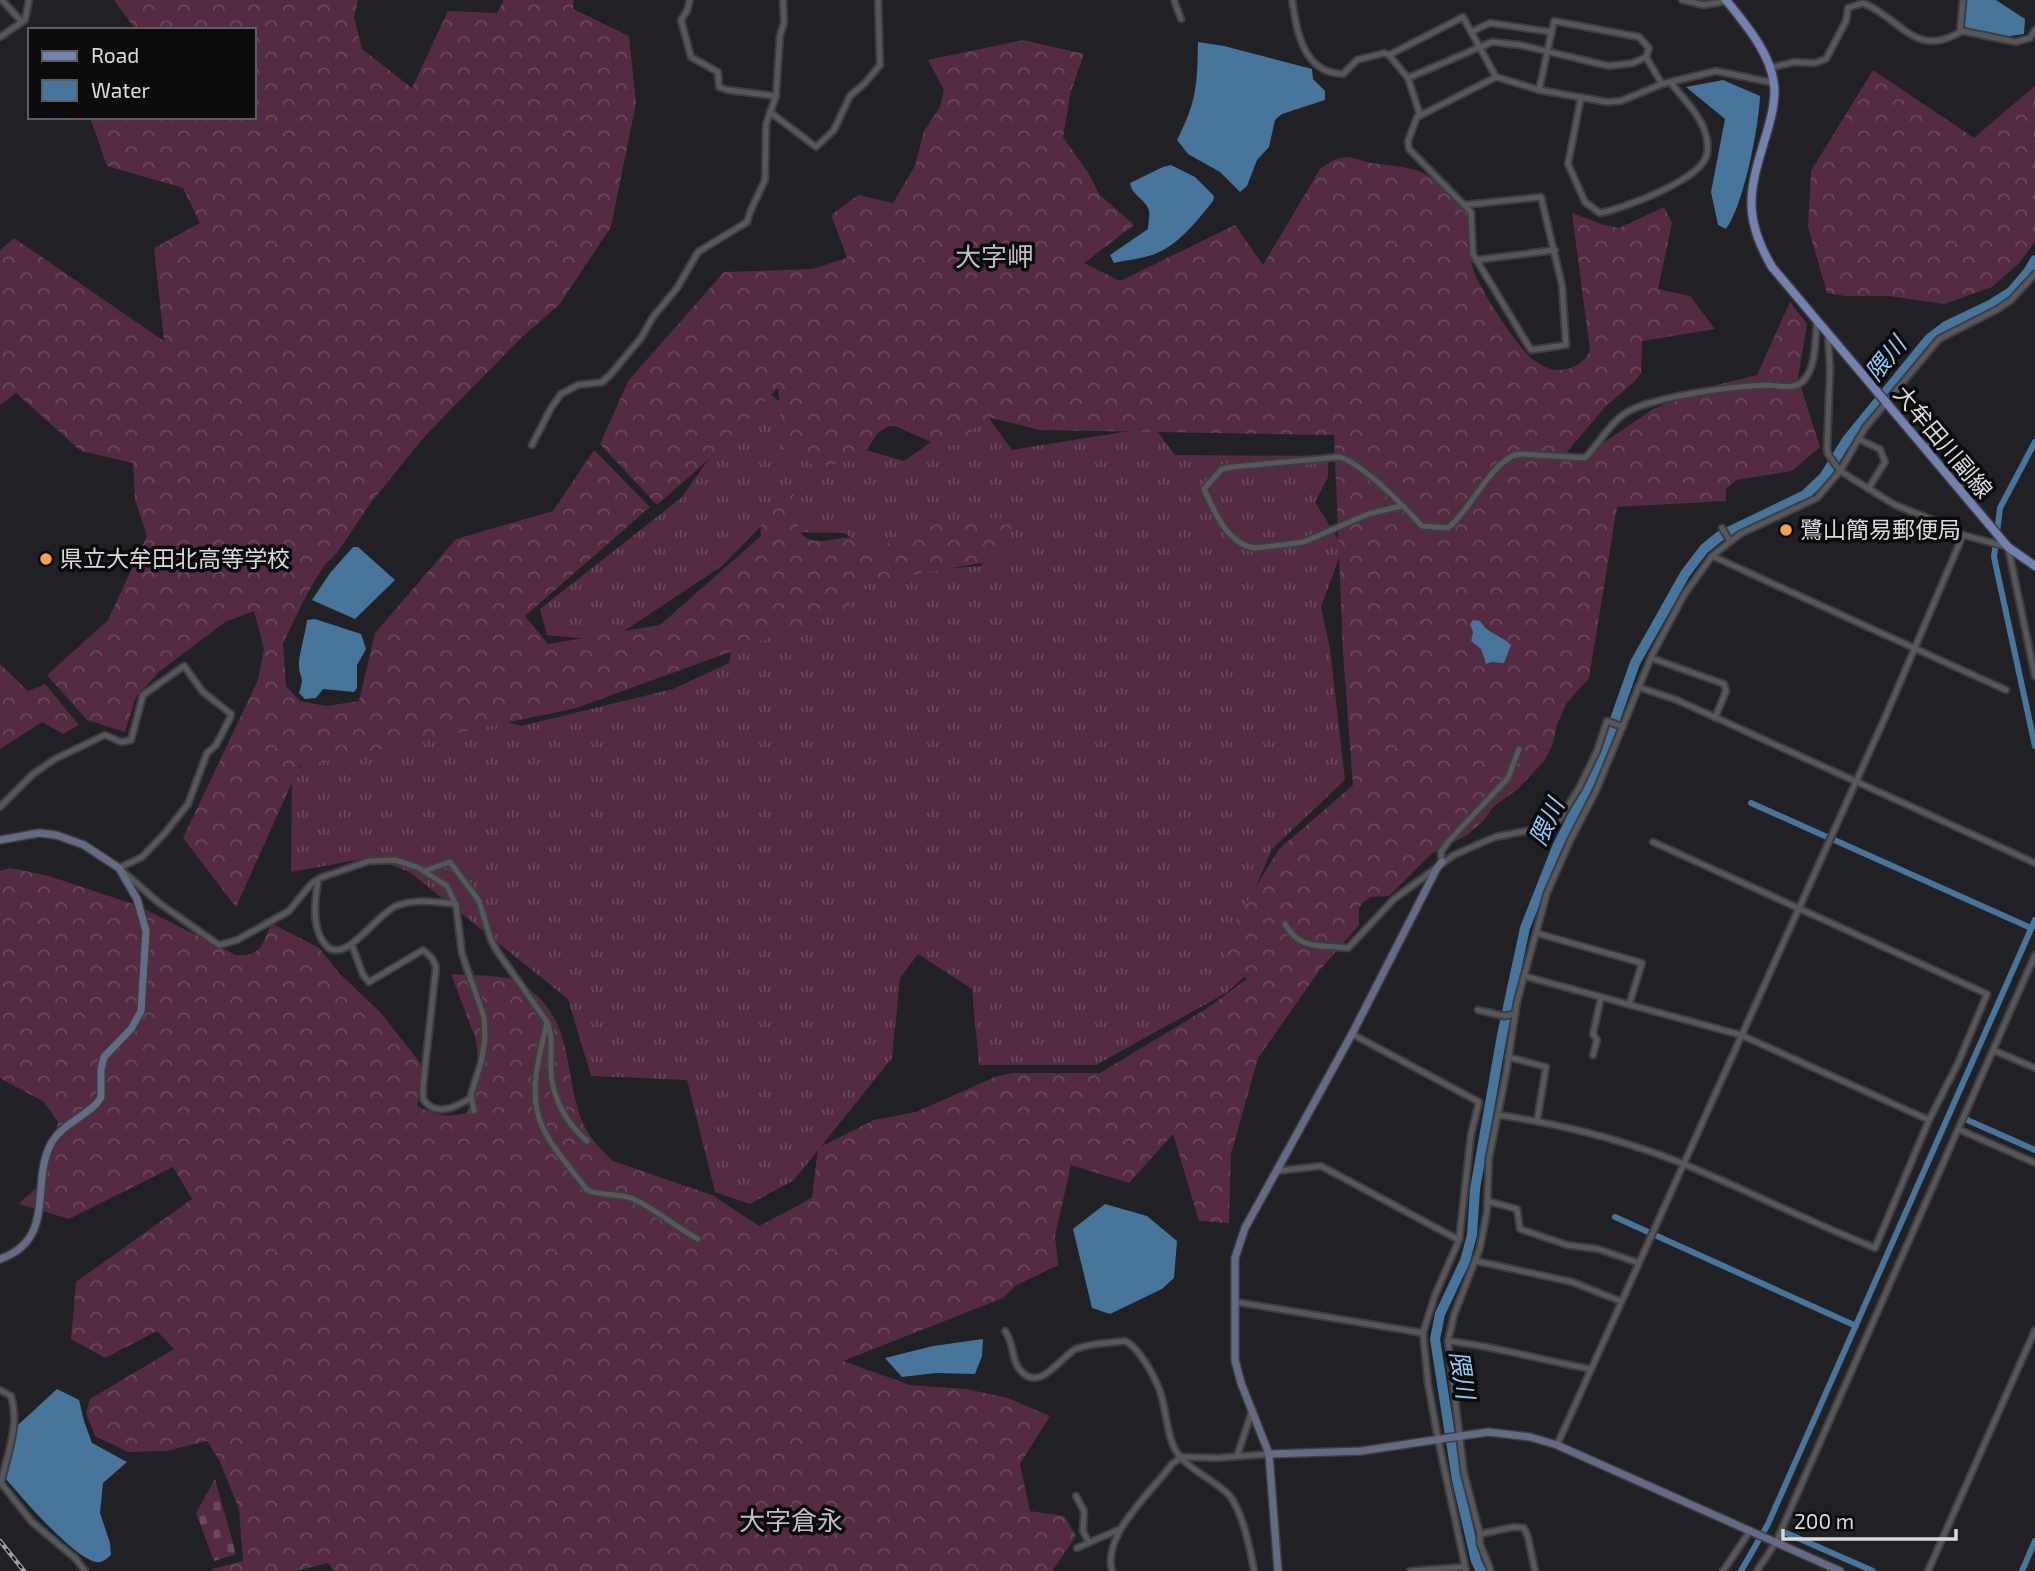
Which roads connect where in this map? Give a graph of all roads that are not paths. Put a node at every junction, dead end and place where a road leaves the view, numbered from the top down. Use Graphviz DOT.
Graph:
graph roads {
  1 [pos="2,0"];
  2 [pos="29,0"];
  3 [pos="690,0"];
  4 [pos="783,0"];
  5 [pos="878,0"];
  6 [pos="1174,0"];
  7 [pos="1292,0"];
  8 [pos="1682,0"];
  9 [pos="1728,0"];
  10 [pos="1963,0"];
  11 [pos="1181,19"];
  12 [pos="22,22"];
  13 [pos="2035,30"];
  14 [pos="1471,32"];
  15 [pos="1552,32"];
  16 [pos="1960,32"];
  17 [pos="0,37"];
  18 [pos="1478,47"];
  19 [pos="1548,52"];
  20 [pos="1389,55"];
  21 [pos="1646,57"];
  22 [pos="1770,68"];
  23 [pos="1496,77"];
  24 [pos="1408,78"];
  25 [pos="1671,83"];
  26 [pos="1774,83"];
  27 [pos="1662,84"];
  28 [pos="1539,90"];
  29 [pos="776,96"];
  30 [pos="1581,97"];
  31 [pos="770,111"];
  32 [pos="1420,115"];
  33 [pos="1464,205"];
  34 [pos="1555,250"];
  35 [pos="1476,260"];
  36 [pos="2035,274"];
  37 [pos="1816,320"];
  38 [pos="1828,334"];
  39 [pos="1884,403"];
  40 [pos="1858,439"];
  41 [pos="532,446"];
  42 [pos="1926,451"];
  43 [pos="1840,471"];
  44 [pos="1868,489"];
  45 [pos="1959,490"];
  46 [pos="1401,506"];
  47 [pos="1721,528"];
  48 [pos="1963,535"];
  49 [pos="1730,541"];
  50 [pos="2008,547"];
  51 [pos="1712,556"];
  52 [pos="2035,566"];
  53 [pos="1914,648"];
  54 [pos="1651,658"];
  55 [pos="2035,676"];
  56 [pos="1638,687"];
  57 [pos="2006,690"];
  58 [pos="1714,718"];
  59 [pos="1621,726"];
  60 [pos="1519,749"];
  61 [pos="1855,782"];
  62 [pos="0,807"];
  63 [pos="1,839"];
  64 [pos="1653,842"];
  65 [pos="2035,863"];
  66 [pos="1439,865"];
  67 [pos="119,868"];
  68 [pos="424,871"];
  69 [pos="318,880"];
  70 [pos="456,904"];
  71 [pos="1797,908"];
  72 [pos="1285,924"];
  73 [pos="1536,933"];
  74 [pos="352,945"];
  75 [pos="2035,955"];
  76 [pos="1524,976"];
  77 [pos="1601,998"];
  78 [pos="1629,1005"];
  79 [pos="1478,1010"];
  80 [pos="1515,1014"];
  81 [pos="547,1022"];
  82 [pos="1352,1034"];
  83 [pos="1741,1035"];
  84 [pos="1993,1050"];
  85 [pos="1593,1055"];
  86 [pos="1508,1057"];
  87 [pos="2035,1068"];
  88 [pos="471,1098"];
  89 [pos="474,1111"];
  90 [pos="1498,1115"];
  91 [pos="1929,1120"];
  92 [pos="1537,1121"];
  93 [pos="1958,1129"];
  94 [pos="587,1141"];
  95 [pos="2035,1163"];
  96 [pos="1682,1164"];
  97 [pos="1278,1171"];
  98 [pos="1487,1202"];
  99 [pos="698,1239"];
  100 [pos="1460,1240"];
  101 [pos="0,1259"];
  102 [pos="1476,1261"];
  103 [pos="1636,1262"];
  104 [pos="1620,1301"];
  105 [pos="1236,1302"];
  106 [pos="2035,1330"];
  107 [pos="1004,1331"];
  108 [pos="1423,1333"];
  109 [pos="1448,1341"];
  110 [pos="1591,1369"];
  111 [pos="0,1390"];
  112 [pos="1252,1411"];
  113 [pos="1458,1436"];
  114 [pos="1438,1439"];
  115 [pos="1557,1445"];
  116 [pos="1269,1454"];
  117 [pos="1237,1456"];
  118 [pos="1181,1457"];
  119 [pos="1076,1496"];
  120 [pos="1120,1529"];
  121 [pos="1750,1531"];
  122 [pos="1480,1534"];
  123 [pos="1774,1541"];
  124 [pos="1089,1543"];
  125 [pos="1077,1548"];
  126 [pos="1465,1569"];
  127 [pos="85,1571"];
  128 [pos="1112,1571"];
  129 [pos="1254,1571"];
  130 [pos="1278,1571"];
  131 [pos="1410,1571"];
  132 [pos="1491,1571"];
  133 [pos="1535,1571"];
  134 [pos="1723,1571"];
  135 [pos="1757,1571"];
  136 [pos="1840,1571"];
  137 [pos="1928,1571"];
  1 -- 12 [label="street"];
  2 -- 12 [label="street"];
  3 -- 29 [label="street"];
  4 -- 29 [label="street"];
  5 -- 31 [label="street"];
  6 -- 11 [label="street"];
  7 -- 20 [label="street"];
  8 -- 9 [label="street"];
  9 -- 22 [label="main road, 大牟田川副線"];
  10 -- 16 [label="street"];
  12 -- 17 [label="street"];
  13 -- 16 [label="street"];
  14 -- 15 [label="street"];
  14 -- 18 [label="street"];
  14 -- 20 [label="street"];
  15 -- 19 [label="street"];
  15 -- 21 [label="street"];
  16 -- 22 [label="street"];
  18 -- 19 [label="street"];
  18 -- 23 [label="street"];
  18 -- 24 [label="street"];
  19 -- 21 [label="street"];
  19 -- 28 [label="street"];
  20 -- 24 [label="street"];
  21 -- 27 [label="street"];
  22 -- 26 [label="main road, 大牟田川副線"];
  23 -- 28 [label="street"];
  23 -- 32 [label="street"];
  24 -- 32 [label="street"];
  25 -- 26 [label="street"];
  25 -- 27 [label="street"];
  25 -- 30 [label="street"];
  26 -- 37 [label="main road, 大牟田川副線"];
  27 -- 30 [label="street"];
  28 -- 30 [label="street"];
  29 -- 31 [label="street"];
  31 -- 41 [label="street"];
  32 -- 33 [label="street"];
  33 -- 34 [label="street"];
  33 -- 35 [label="street"];
  34 -- 35 [label="street"];
  34 -- 35 [label="street"];
  36 -- 39 [label="street"];
  37 -- 38 [label="main road, 大牟田川副線"];
  37 -- 46 [label="street"];
  38 -- 39 [label="main road, 大牟田川副線"];
  38 -- 43 [label="street"];
  39 -- 40 [label="street"];
  39 -- 42 [label="main road, 大牟田川副線"];
  40 -- 43 [label="street"];
  40 -- 44 [label="street"];
  42 -- 45 [label="main road, 大牟田川副線"];
  42 -- 45 [label="street"];
  43 -- 44 [label="street"];
  43 -- 49 [label="street"];
  44 -- 48 [label="street"];
  45 -- 50 [label="main road, 大牟田川副線"];
  46 -- 46 [label="street"];
  47 -- 49 [label="street"];
  48 -- 50 [label="street"];
  48 -- 53 [label="street"];
  49 -- 51 [label="street"];
  50 -- 52 [label="main road, 大牟田川副線"];
  50 -- 55 [label="street"];
  51 -- 53 [label="street"];
  51 -- 54 [label="street"];
  53 -- 57 [label="street"];
  53 -- 61 [label="street"];
  54 -- 56 [label="street"];
  54 -- 58 [label="street"];
  56 -- 58 [label="street"];
  56 -- 59 [label="street"];
  58 -- 61 [label="street"];
  59 -- 66 [label="street"];
  59 -- 73 [label="street"];
  60 -- 66 [label="street"];
  61 -- 65 [label="street"];
  61 -- 71 [label="street"];
  62 -- 67 [label="street"];
  63 -- 67 [label="street"];
  64 -- 71 [label="street"];
  66 -- 72 [label="street"];
  66 -- 82 [label="street"];
  67 -- 69 [label="street"];
  67 -- 101 [label="street"];
  68 -- 69 [label="street"];
  68 -- 70 [label="street"];
  68 -- 81 [label="street"];
  69 -- 74 [label="street"];
  70 -- 74 [label="street"];
  70 -- 88 [label="street"];
  71 -- 83 [label="street"];
  71 -- 91 [label="street"];
  73 -- 76 [label="street"];
  73 -- 78 [label="street"];
  74 -- 88 [label="street"];
  75 -- 84 [label="street"];
  76 -- 77 [label="street"];
  76 -- 80 [label="street"];
  77 -- 78 [label="street"];
  77 -- 85 [label="street"];
  78 -- 83 [label="street"];
  79 -- 80 [label="street"];
  80 -- 86 [label="street"];
  81 -- 94 [label="street"];
  81 -- 99 [label="street"];
  82 -- 97 [label="street"];
  82 -- 100 [label="street"];
  83 -- 91 [label="street"];
  83 -- 96 [label="street"];
  84 -- 87 [label="street"];
  84 -- 93 [label="street"];
  86 -- 90 [label="street"];
  86 -- 92 [label="street"];
  88 -- 89 [label="street"];
  90 -- 92 [label="street"];
  90 -- 98 [label="street"];
  91 -- 96 [label="street"];
  92 -- 96 [label="street"];
  93 -- 95 [label="street"];
  93 -- 123 [label="street"];
  96 -- 104 [label="street"];
  97 -- 100 [label="street"];
  97 -- 105 [label="street"];
  98 -- 102 [label="street"];
  98 -- 103 [label="street"];
  100 -- 108 [label="street"];
  102 -- 104 [label="street"];
  102 -- 109 [label="street"];
  104 -- 110 [label="street"];
  105 -- 108 [label="street"];
  105 -- 112 [label="street"];
  106 -- 137 [label="street"];
  107 -- 118 [label="street"];
  108 -- 114 [label="street"];
  109 -- 110 [label="street"];
  109 -- 113 [label="street"];
  110 -- 115 [label="street"];
  111 -- 127 [label="street"];
  112 -- 116 [label="street"];
  112 -- 117 [label="street"];
  113 -- 114 [label="street"];
  113 -- 115 [label="street"];
  113 -- 122 [label="street"];
  114 -- 116 [label="street"];
  114 -- 126 [label="street"];
  115 -- 121 [label="street"];
  116 -- 117 [label="street"];
  116 -- 130 [label="street"];
  117 -- 118 [label="street"];
  118 -- 120 [label="street"];
  118 -- 129 [label="street"];
  119 -- 124 [label="street"];
  120 -- 124 [label="street"];
  120 -- 128 [label="street"];
  121 -- 123 [label="street"];
  121 -- 134 [label="street"];
  122 -- 132 [label="street"];
  122 -- 133 [label="street"];
  123 -- 135 [label="street"];
  123 -- 136 [label="street"];
  124 -- 125 [label="street"];
  126 -- 131 [label="street"];
}
